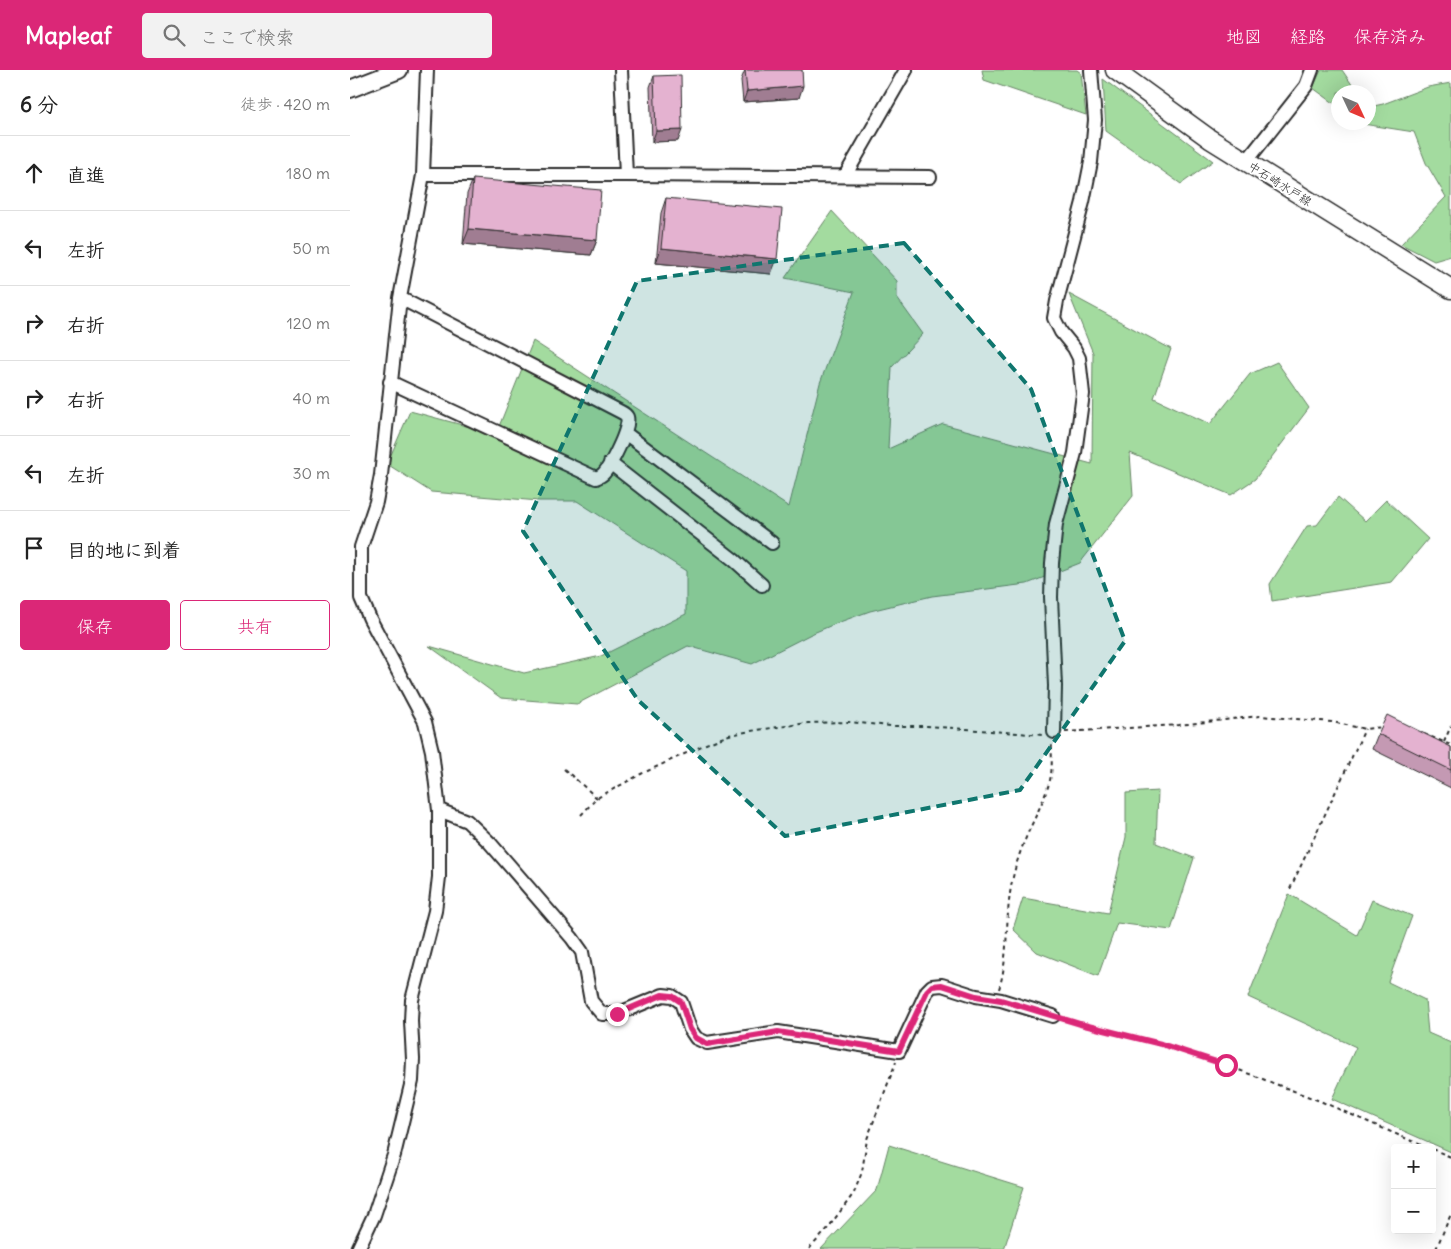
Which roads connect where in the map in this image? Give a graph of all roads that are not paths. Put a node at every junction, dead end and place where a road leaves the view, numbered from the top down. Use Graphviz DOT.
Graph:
graph roads {
  1 [pos="399,70"];
  2 [pos="427,70"];
  3 [pos="621,70"];
  4 [pos="906,70"];
  5 [pos="1091,70"];
  6 [pos="1115,70"];
  7 [pos="1312,70"];
  8 [pos="350,89"];
  9 [pos="1246,162"];
  10 [pos="626,175"];
  11 [pos="422,176"];
  12 [pos="845,176"];
  13 [pos="930,177"];
  14 [pos="1451,289"];
  15 [pos="400,298"];
  16 [pos="390,382"];
  17 [pos="625,433"];
  18 [pos="610,463"];
  19 [pos="772,543"];
  20 [pos="762,585"];
  21 [pos="1054,732"];
  22 [pos="439,810"];
  23 [pos="1053,1016"];
  24 [pos="358,1249"];
  1 -- 8 [label="street"];
  2 -- 11 [label="street"];
  3 -- 10 [label="street"];
  4 -- 12 [label="street"];
  5 -- 21 [label="street"];
  6 -- 9 [label="main road, 中石崎水戸線"];
  7 -- 9 [label="street"];
  9 -- 14 [label="main road, 中石崎水戸線"];
  10 -- 11 [label="street"];
  10 -- 12 [label="street"];
  11 -- 15 [label="street"];
  12 -- 13 [label="street"];
  15 -- 16 [label="street"];
  15 -- 17 [label="street"];
  16 -- 18 [label="street"];
  16 -- 22 [label="street"];
  17 -- 18 [label="street"];
  17 -- 19 [label="street"];
  18 -- 20 [label="street"];
  22 -- 23 [label="street"];
  22 -- 24 [label="street"];
}
